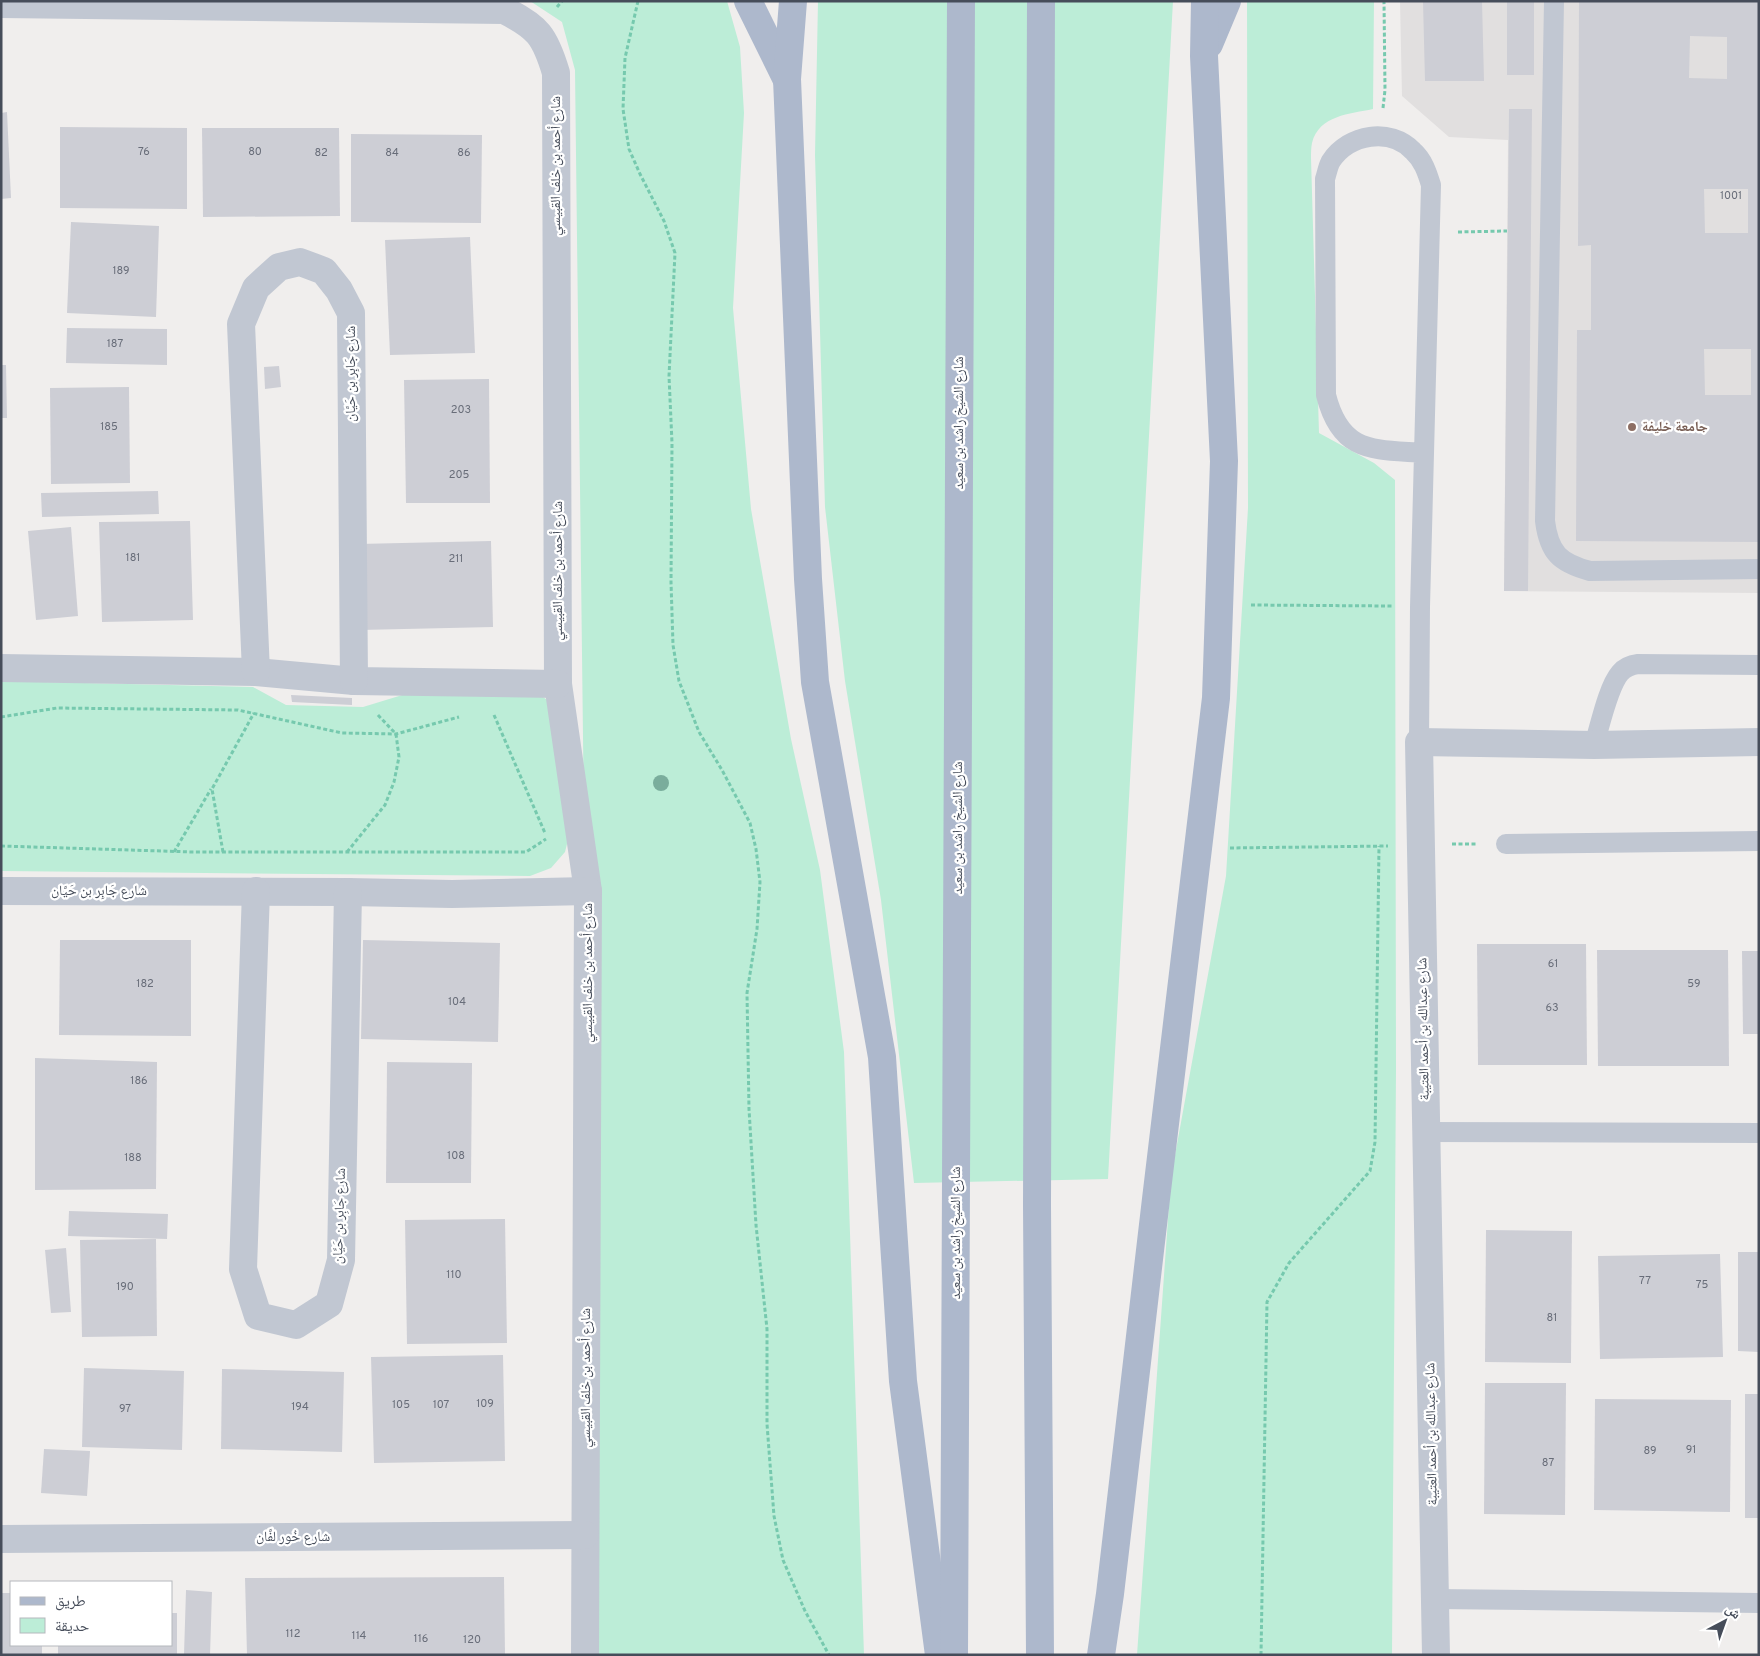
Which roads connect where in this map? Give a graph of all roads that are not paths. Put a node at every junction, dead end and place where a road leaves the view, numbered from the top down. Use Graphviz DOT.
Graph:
graph roads {
  1 [pos="748,1"];
  2 [pos="793,1"];
  3 [pos="961,1"];
  4 [pos="1041,1"];
  5 [pos="1205,1"];
  6 [pos="1226,1"];
  7 [pos="1554,1"];
  8 [pos="1,4"];
  9 [pos="1204,56"];
  10 [pos="787,79"];
  11 [pos="1424,453"];
  12 [pos="1759,569"];
  13 [pos="1759,665"];
  14 [pos="1,668"];
  15 [pos="256,672"];
  16 [pos="354,681"];
  17 [pos="558,684"];
  18 [pos="1419,742"];
  19 [pos="1759,742"];
  20 [pos="1594,745"];
  21 [pos="1759,841"];
  22 [pos="1506,844"];
  23 [pos="1,891"];
  24 [pos="256,891"];
  25 [pos="588,891"];
  26 [pos="348,892"];
  27 [pos="1426,1132"];
  28 [pos="1759,1133"];
  29 [pos="585,1536"];
  30 [pos="1,1539"];
  31 [pos="1435,1599"];
  32 [pos="1759,1603"];
  33 [pos="584,1655"];
  34 [pos="938,1655"];
  35 [pos="954,1655"];
  36 [pos="1040,1655"];
  37 [pos="1101,1655"];
  38 [pos="1436,1655"];
  1 -- 10 [label="main road"];
  2 -- 10 [label="main road"];
  3 -- 35 [label="main road, شارع الشيخ راشد بن سعيد"];
  4 -- 36 [label="main road"];
  5 -- 9 [label="main road"];
  6 -- 9 [label="main road"];
  7 -- 12 [label="lane"];
  8 -- 17 [label="street, شارع أحمد بن خلف القبيسي"];
  9 -- 37 [label="main road"];
  10 -- 34 [label="main road"];
  11 -- 11 [label="lane"];
  11 -- 18 [label="lane"];
  13 -- 20 [label="lane"];
  14 -- 15 [label="street"];
  15 -- 16 [label="street"];
  15 -- 16 [label="street, شارع جَابِر بن حَيَّان"];
  16 -- 17 [label="street"];
  17 -- 25 [label="street, شارع أحمد بن خلف القبيسي"];
  18 -- 20 [label="street"];
  18 -- 27 [label="street, شارع عبدالله بن أحمد العتيبة"];
  19 -- 20 [label="street"];
  21 -- 22 [label="lane"];
  23 -- 24 [label="street, شارع جَابِر بن حَيَّان"];
  24 -- 26 [label="street, شارع جَابِر بن حَيَّان"];
  24 -- 26 [label="street, شارع جَابِر بن حَيَّان"];
  25 -- 26 [label="street, شارع جَابِر بن حَيَّان"];
  25 -- 29 [label="street, شارع أحمد بن خلف القبيسي"];
  27 -- 28 [label="lane"];
  27 -- 31 [label="street, شارع عبدالله بن أحمد العتيبة"];
  29 -- 30 [label="street, شارع خُور لفَّان"];
  29 -- 33 [label="street, شارع أحمد بن خلف القبيسي"];
  31 -- 32 [label="lane"];
  31 -- 38 [label="street, شارع عبدالله بن أحمد العتيبة"];
}
